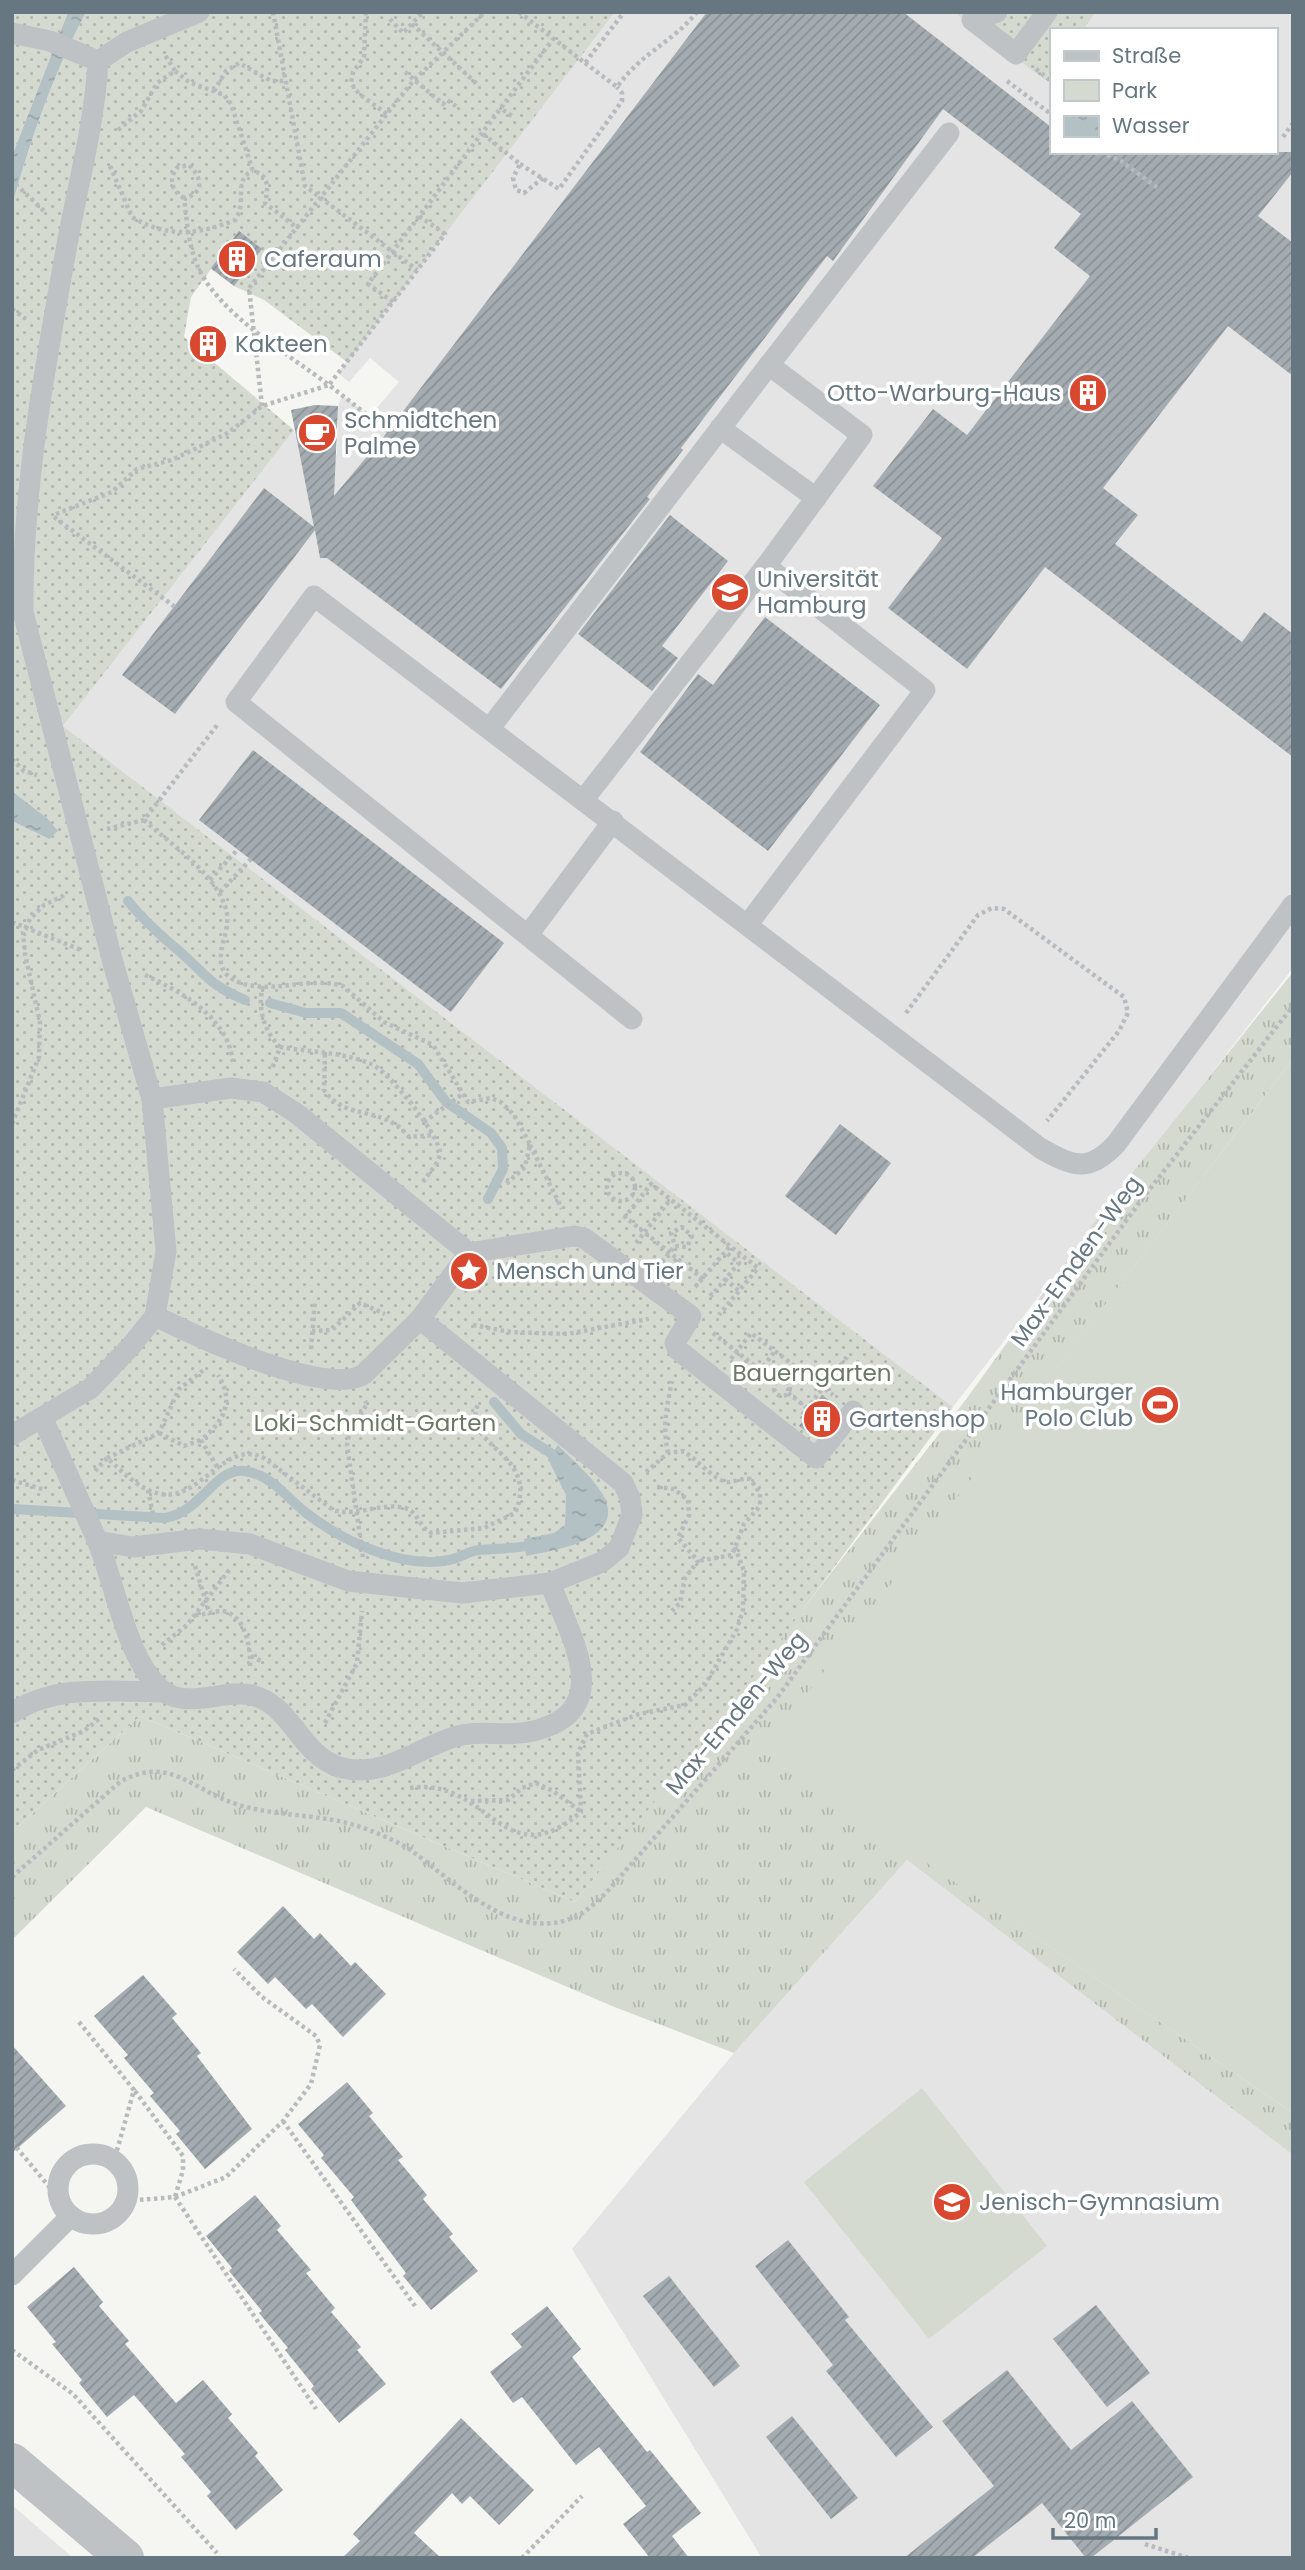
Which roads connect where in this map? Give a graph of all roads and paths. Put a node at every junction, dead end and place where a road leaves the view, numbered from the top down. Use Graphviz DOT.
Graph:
graph roads {
  1 [pos="199,12"];
  2 [pos="272,12"];
  3 [pos="366,12"];
  4 [pos="423,12"];
  5 [pos="485,12"];
  6 [pos="519,12"];
  7 [pos="624,12"];
  8 [pos="697,12"];
  9 [pos="997,12"];
  10 [pos="1047,12"];
  11 [pos="966,16"];
  12 [pos="390,19"];
  13 [pos="412,24"];
  14 [pos="154,30"];
  15 [pos="12,33"];
  16 [pos="553,39"];
  17 [pos="443,55"];
  18 [pos="98,61"];
  19 [pos="585,63"];
  20 [pos="175,71"];
  21 [pos="405,72"];
  22 [pos="286,81"];
  23 [pos="413,81"];
  24 [pos="478,85"];
  25 [pos="617,87"];
  26 [pos="214,91"];
  27 [pos="456,106"];
  28 [pos="503,110"];
  29 [pos="387,114"];
  30 [pos="512,116"];
  31 [pos="1293,123"];
  32 [pos="90,125"];
  33 [pos="949,133"];
  34 [pos="482,134"];
  35 [pos="1283,137"];
  36 [pos="86,152"];
  37 [pos="1108,154"];
  38 [pos="520,164"];
  39 [pos="253,171"];
  40 [pos="542,178"];
  41 [pos="1158,188"];
  42 [pos="184,198"];
  43 [pos="320,198"];
  44 [pos="419,216"];
  45 [pos="296,227"];
  46 [pos="188,234"];
  47 [pos="393,252"];
  48 [pos="417,270"];
  49 [pos="393,302"];
  50 [pos="253,328"];
  51 [pos="768,365"];
  52 [pos="329,386"];
  53 [pos="262,406"];
  54 [pos="720,428"];
  55 [pos="388,431"];
  56 [pos="816,498"];
  57 [pos="766,566"];
  58 [pos="174,607"];
  59 [pos="236,702"];
  60 [pos="490,728"];
  61 [pos="584,799"];
  62 [pos="144,820"];
  63 [pos="613,821"];
  64 [pos="83,835"];
  65 [pos="238,849"];
  66 [pos="251,859"];
  67 [pos="92,876"];
  68 [pos="210,880"];
  69 [pos="220,892"];
  70 [pos="1293,905"];
  71 [pos="12,922"];
  72 [pos="748,924"];
  73 [pos="25,927"];
  74 [pos="528,934"];
  75 [pos="113,963"];
  76 [pos="263,986"];
  77 [pos="1293,1006"];
  78 [pos="632,1019"];
  79 [pos="891,1034"];
  80 [pos="280,1047"];
  81 [pos="326,1054"];
  82 [pos="277,1055"];
  83 [pos="231,1088"];
  84 [pos="461,1095"];
  85 [pos="152,1099"];
  86 [pos="424,1122"];
  87 [pos="12,1124"];
  88 [pos="433,1135"];
  89 [pos="1031,1141"];
  90 [pos="530,1144"];
  91 [pos="506,1184"];
  92 [pos="632,1196"];
  93 [pos="670,1200"];
  94 [pos="638,1201"];
  95 [pos="407,1202"];
  96 [pos="645,1232"];
  97 [pos="574,1237"];
  98 [pos="731,1245"];
  99 [pos="675,1246"];
  100 [pos="633,1247"];
  101 [pos="670,1252"];
  102 [pos="725,1252"];
  103 [pos="469,1253"];
  104 [pos="677,1258"];
  105 [pos="656,1278"];
  106 [pos="703,1279"];
  107 [pos="725,1279"];
  108 [pos="698,1284"];
  109 [pos="739,1291"];
  110 [pos="690,1294"];
  111 [pos="669,1300"];
  112 [pos="315,1301"];
  113 [pos="394,1305"];
  114 [pos="711,1311"];
  115 [pos="155,1316"];
  116 [pos="420,1319"];
  117 [pos="312,1331"];
  118 [pos="510,1332"];
  119 [pos="736,1352"];
  120 [pos="775,1352"];
  121 [pos="849,1354"];
  122 [pos="723,1368"];
  123 [pos="797,1368"];
  124 [pos="760,1371"];
  125 [pos="309,1375"];
  126 [pos="754,1379"];
  127 [pos="350,1380"];
  128 [pos="788,1381"];
  129 [pos="775,1382"];
  130 [pos="823,1388"];
  131 [pos="788,1393"];
  132 [pos="665,1408"];
  133 [pos="807,1408"];
  134 [pos="853,1411"];
  135 [pos="43,1419"];
  136 [pos="474,1423"];
  137 [pos="159,1433"];
  138 [pos="786,1435"];
  139 [pos="12,1436"];
  140 [pos="201,1440"];
  141 [pos="107,1458"];
  142 [pos="217,1467"];
  143 [pos="644,1474"];
  144 [pos="648,1478"];
  145 [pos="654,1483"];
  146 [pos="148,1489"];
  147 [pos="76,1494"];
  148 [pos="153,1509"];
  149 [pos="354,1512"];
  150 [pos="96,1539"];
  151 [pos="186,1541"];
  152 [pos="361,1543"];
  153 [pos="250,1544"];
  154 [pos="735,1547"];
  155 [pos="698,1561"];
  156 [pos="365,1581"];
  157 [pos="550,1583"];
  158 [pos="206,1599"];
  159 [pos="672,1611"];
  160 [pos="194,1615"];
  161 [pos="210,1615"];
  162 [pos="247,1641"];
  163 [pos="251,1656"];
  164 [pos="141,1661"];
  165 [pos="261,1661"];
  166 [pos="115,1692"];
  167 [pos="164,1692"];
  168 [pos="12,1713"];
  169 [pos="310,1748"];
  170 [pos="384,1768"];
  171 [pos="12,1770"];
  172 [pos="471,1801"];
  173 [pos="581,1812"];
  174 [pos="12,1877"];
  175 [pos="234,1969"];
  176 [pos="79,2022"];
  177 [pos="134,2090"];
  178 [pos="283,2121"];
  179 [pos="12,2142"];
  180 [pos="114,2161"];
  181 [pos="175,2197"];
  182 [pos="126,2201"];
  183 [pos="65,2207"];
  184 [pos="12,2275"];
  185 [pos="415,2306"];
  186 [pos="12,2350"];
  187 [pos="316,2409"];
  188 [pos="12,2462"];
  189 [pos="582,2496"];
  190 [pos="1145,2544"];
  191 [pos="217,2553"];
  192 [pos="125,2558"];
  193 [pos="522,2558"];
  194 [pos="1188,2558"];
  1 -- 14 [label="lane"];
  2 -- 22 [label="path"];
  3 -- 29 [label="path"];
  4 -- 13 [label="path"];
  5 -- 17 [label="path"];
  6 -- 16 [label="path"];
  7 -- 19 [label="path"];
  8 -- 25 [label="path"];
  9 -- 11 [label="lane"];
  10 -- 11 [label="lane"];
  12 -- 13 [label="path"];
  13 -- 17 [label="path"];
  14 -- 18 [label="lane"];
  14 -- 20 [label="path"];
  15 -- 18 [label="lane"];
  16 -- 19 [label="path"];
  16 -- 28 [label="path"];
  17 -- 23 [label="path"];
  17 -- 24 [label="path"];
  18 -- 32 [label="lane"];
  19 -- 25 [label="path"];
  20 -- 26 [label="path"];
  20 -- 32 [label="path"];
  21 -- 23 [label="path"];
  22 -- 26 [label="path"];
  22 -- 43 [label="path"];
  23 -- 27 [label="path"];
  23 -- 29 [label="path"];
  25 -- 40 [label="path"];
  26 -- 39 [label="path"];
  28 -- 30 [label="path"];
  28 -- 34 [label="path"];
  29 -- 43 [label="path"];
  31 -- 35 [label="path"];
  32 -- 36 [label="lane"];
  33 -- 51 [label="lane"];
  34 -- 38 [label="path"];
  34 -- 44 [label="path"];
  36 -- 46 [label="path"];
  36 -- 64 [label="lane"];
  37 -- 41 [label="path"];
  38 -- 40 [label="path"];
  38 -- 40 [label="path"];
  39 -- 45 [label="path"];
  39 -- 46 [label="path"];
  42 -- 42 [label="path"];
  42 -- 46 [label="path"];
  43 -- 45 [label="path"];
  43 -- 47 [label="path"];
  44 -- 47 [label="path"];
  44 -- 48 [label="path"];
  45 -- 50 [label="path"];
  46 -- 50 [label="path"];
  47 -- 48 [label="path"];
  47 -- 49 [label="path"];
  48 -- 49 [label="path"];
  49 -- 52 [label="path"];
  50 -- 52 [label="path"];
  50 -- 53 [label="path"];
  51 -- 54 [label="lane"];
  51 -- 56 [label="lane"];
  52 -- 53 [label="path"];
  52 -- 55 [label="path"];
  53 -- 58 [label="path"];
  54 -- 56 [label="lane"];
  54 -- 60 [label="lane"];
  56 -- 57 [label="lane"];
  57 -- 61 [label="lane"];
  57 -- 72 [label="lane"];
  59 -- 60 [label="lane"];
  59 -- 62 [label="path"];
  59 -- 74 [label="lane"];
  60 -- 61 [label="lane"];
  61 -- 63 [label="lane"];
  62 -- 64 [label="path"];
  62 -- 68 [label="path"];
  63 -- 72 [label="lane"];
  63 -- 74 [label="lane"];
  64 -- 67 [label="lane"];
  65 -- 68 [label="path"];
  66 -- 69 [label="path"];
  67 -- 73 [label="path"];
  67 -- 75 [label="lane"];
  68 -- 69 [label="path"];
  69 -- 76 [label="path"];
  70 -- 89 [label="lane"];
  71 -- 73 [label="path"];
  72 -- 79 [label="lane"];
  73 -- 75 [label="path"];
  73 -- 87 [label="path"];
  74 -- 78 [label="lane"];
  75 -- 83 [label="path"];
  75 -- 85 [label="lane"];
  76 -- 80 [label="path"];
  76 -- 84 [label="path"];
  77 -- 174 [label="path, Max-Emden-Weg"];
  79 -- 89 [label="lane"];
  79 -- 89 [label="path"];
  80 -- 81 [label="path"];
  80 -- 82 [label="path"];
  81 -- 86 [label="path"];
  81 -- 88 [label="path"];
  83 -- 85 [label="lane"];
  83 -- 95 [label="lane"];
  84 -- 86 [label="path"];
  84 -- 90 [label="path"];
  85 -- 115 [label="lane"];
  86 -- 88 [label="path"];
  88 -- 95 [label="path"];
  90 -- 91 [label="path"];
  90 -- 97 [label="path"];
  92 -- 92 [label="path"];
  92 -- 94 [label="path"];
  93 -- 94 [label="path"];
  93 -- 96 [label="path"];
  93 -- 98 [label="path"];
  94 -- 96 [label="path"];
  95 -- 103 [label="lane"];
  96 -- 100 [label="path"];
  96 -- 101 [label="path"];
  97 -- 103 [label="lane"];
  97 -- 105 [label="lane"];
  98 -- 102 [label="path"];
  98 -- 109 [label="path"];
  99 -- 99 [label="path"];
  99 -- 101 [label="path"];
  101 -- 104 [label="path"];
  101 -- 105 [label="path"];
  102 -- 106 [label="path"];
  102 -- 107 [label="path"];
  103 -- 116 [label="lane"];
  104 -- 105 [label="path"];
  104 -- 106 [label="path"];
  105 -- 111 [label="lane"];
  106 -- 108 [label="path"];
  107 -- 108 [label="path"];
  107 -- 109 [label="path"];
  108 -- 110 [label="path"];
  109 -- 114 [label="path"];
  111 -- 118 [label="path"];
  111 -- 138 [label="lane"];
  112 -- 117 [label="path"];
  113 -- 117 [label="path"];
  115 -- 125 [label="lane"];
  115 -- 135 [label="lane"];
  116 -- 127 [label="lane"];
  116 -- 157 [label="lane"];
  117 -- 125 [label="path"];
  119 -- 120 [label="path"];
  119 -- 122 [label="path"];
  119 -- 124 [label="path"];
  120 -- 123 [label="path"];
  120 -- 124 [label="path"];
  121 -- 130 [label="path"];
  123 -- 128 [label="path"];
  123 -- 130 [label="path"];
  124 -- 126 [label="path"];
  124 -- 129 [label="path"];
  125 -- 127 [label="lane"];
  127 -- 149 [label="path"];
  128 -- 129 [label="path"];
  128 -- 131 [label="path"];
  129 -- 131 [label="path"];
  130 -- 133 [label="path"];
  131 -- 133 [label="path"];
  132 -- 154 [label="path"];
  133 -- 138 [label="path"];
  134 -- 138 [label="lane"];
  135 -- 139 [label="lane"];
  135 -- 147 [label="lane"];
  136 -- 149 [label="path"];
  137 -- 140 [label="path"];
  137 -- 140 [label="path"];
  137 -- 141 [label="path"];
  140 -- 142 [label="path"];
  141 -- 146 [label="path"];
  141 -- 147 [label="path"];
  142 -- 146 [label="path"];
  142 -- 149 [label="path"];
  143 -- 144 [label="path"];
  145 -- 155 [label="path"];
  146 -- 148 [label="path"];
  147 -- 150 [label="lane"];
  149 -- 152 [label="path"];
  150 -- 151 [label="lane"];
  150 -- 164 [label="lane"];
  151 -- 153 [label="lane"];
  151 -- 158 [label="path"];
  153 -- 156 [label="lane"];
  153 -- 158 [label="path"];
  154 -- 155 [label="path"];
  154 -- 173 [label="path"];
  155 -- 159 [label="path"];
  156 -- 157 [label="lane"];
  156 -- 169 [label="path"];
  157 -- 170 [label="lane"];
  158 -- 160 [label="path"];
  158 -- 161 [label="path"];
  160 -- 161 [label="path"];
  160 -- 164 [label="path"];
  161 -- 162 [label="path"];
  163 -- 165 [label="path"];
  164 -- 166 [label="lane"];
  164 -- 167 [label="lane"];
  166 -- 167 [label="lane"];
  166 -- 168 [label="lane"];
  166 -- 171 [label="path"];
  167 -- 169 [label="lane"];
  169 -- 170 [label="lane"];
  170 -- 172 [label="path"];
  172 -- 173 [label="path"];
  172 -- 173 [label="path"];
  175 -- 178 [label="path"];
  176 -- 177 [label="path"];
  177 -- 180 [label="path"];
  177 -- 181 [label="path"];
  178 -- 181 [label="path"];
  178 -- 185 [label="path"];
  179 -- 183 [label="path"];
  180 -- 182 [label="lane"];
  180 -- 183 [label="lane"];
  181 -- 182 [label="path"];
  181 -- 187 [label="path"];
  182 -- 183 [label="lane"];
  183 -- 184 [label="lane"];
  186 -- 191 [label="path"];
  188 -- 192 [label="street"];
  189 -- 193 [label="path"];
  190 -- 194 [label="path"];
}
